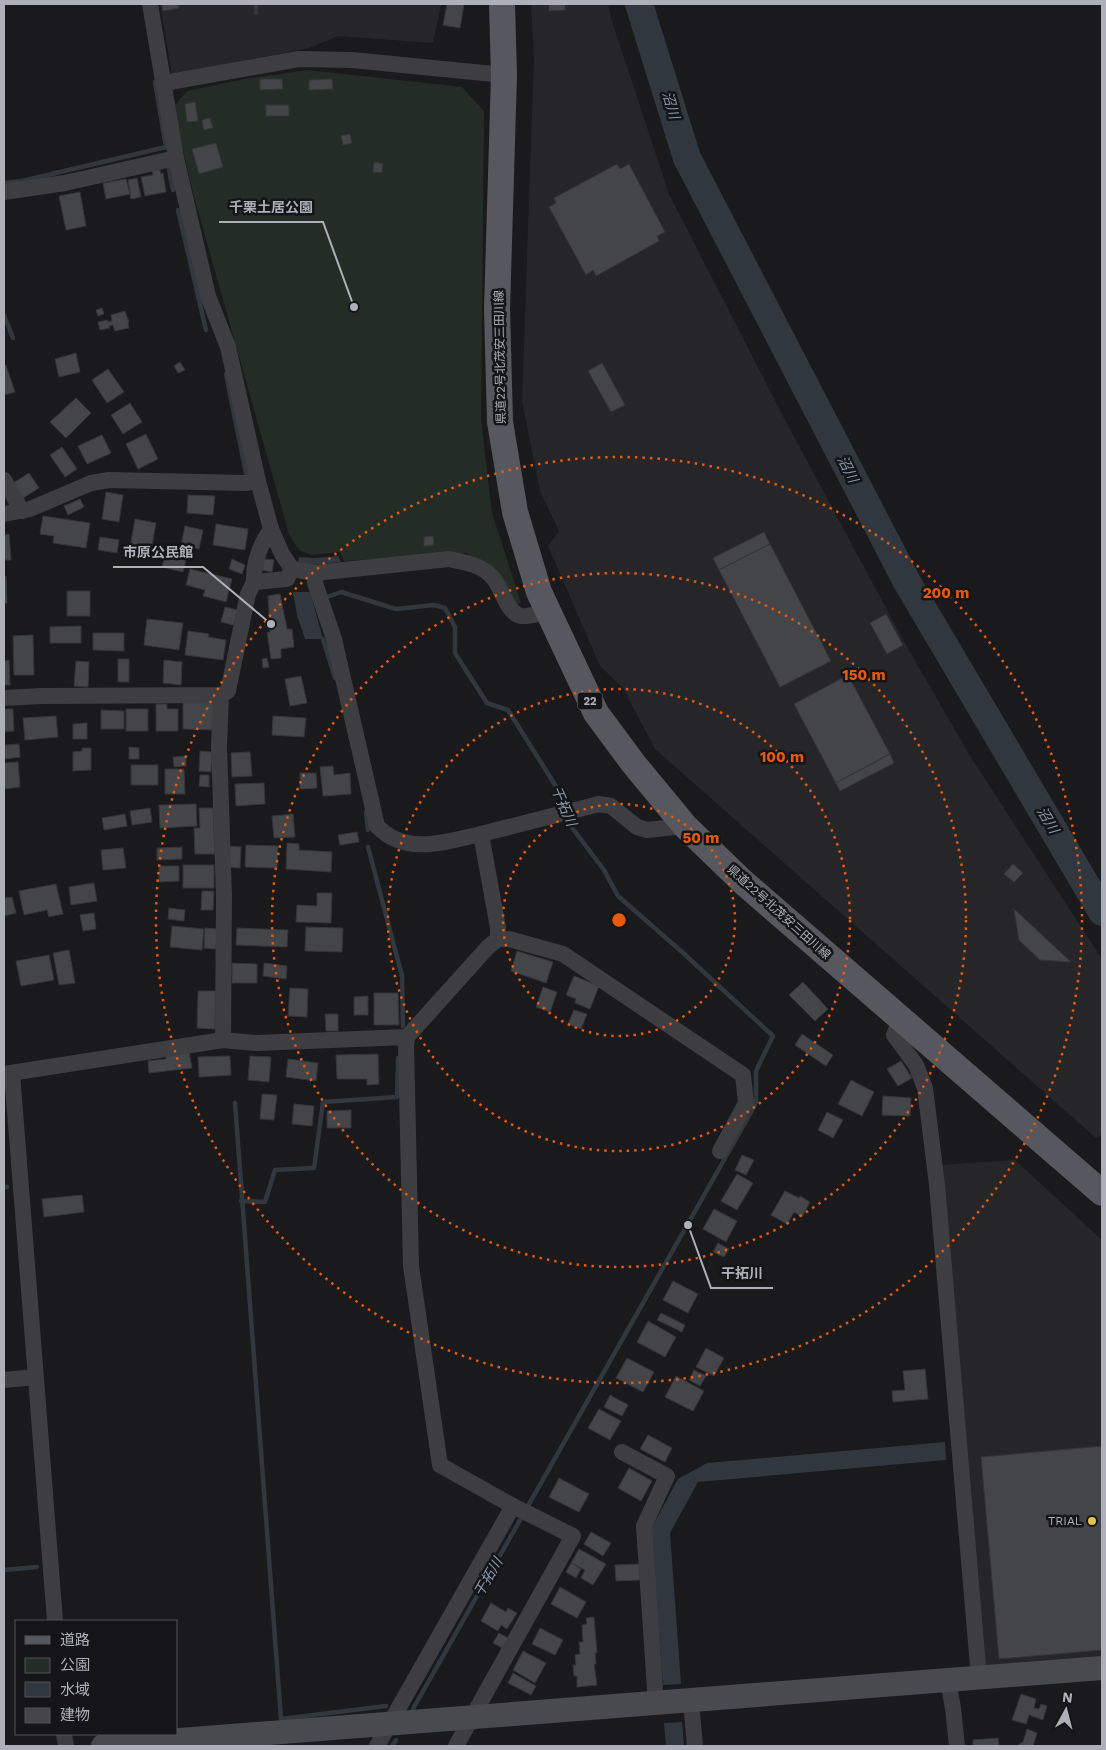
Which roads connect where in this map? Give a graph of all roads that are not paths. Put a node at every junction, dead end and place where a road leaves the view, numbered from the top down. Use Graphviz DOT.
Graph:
graph roads {
  1 [pos="150,4"];
  2 [pos="502,4"];
  3 [pos="504,75"];
  4 [pos="164,83"];
  5 [pos="176,158"];
  6 [pos="4,192"];
  7 [pos="4,480"];
  8 [pos="258,481"];
  9 [pos="22,511"];
  10 [pos="4,514"];
  11 [pos="271,529"];
  12 [pos="292,569"];
  13 [pos="315,573"];
  14 [pos="254,582"];
  15 [pos="548,612"];
  16 [pos="221,695"];
  17 [pos="4,698"];
  18 [pos="685,826"];
  19 [pos="481,834"];
  20 [pos="498,939"];
  21 [pos="901,1018"];
  22 [pos="407,1037"];
  23 [pos="222,1040"];
  24 [pos="8,1073"];
  25 [pos="720,1150"];
  26 [pos="1102,1194"];
  27 [pos="35,1377"];
  28 [pos="4,1380"];
  29 [pos="622,1452"];
  30 [pos="521,1510"];
  31 [pos="55,1620"];
  32 [pos="1102,1668"];
  33 [pos="979,1678"];
  34 [pos="948,1681"];
  35 [pos="691,1701"];
  36 [pos="656,1704"];
  37 [pos="472,1718"];
  38 [pos="390,1723"];
  39 [pos="104,1746"];
  40 [pos="377,1746"];
  41 [pos="456,1746"];
  42 [pos="695,1746"];
  43 [pos="957,1746"];
  1 -- 4 [label="street"];
  2 -- 3 [label="main road, 県道22号北茂安三田川線 / 22"];
  3 -- 4 [label="street"];
  3 -- 15 [label="main road, 県道22号北茂安三田川線 / 22"];
  4 -- 5 [label="street"];
  5 -- 6 [label="street"];
  5 -- 8 [label="street"];
  7 -- 9 [label="street"];
  8 -- 9 [label="street"];
  8 -- 11 [label="street"];
  9 -- 10 [label="street"];
  11 -- 12 [label="street"];
  11 -- 14 [label="street"];
  12 -- 13 [label="street"];
  12 -- 14 [label="street"];
  13 -- 15 [label="street"];
  13 -- 19 [label="street"];
  14 -- 16 [label="street"];
  15 -- 18 [label="main road, 県道22号北茂安三田川線 / 22"];
  16 -- 17 [label="street"];
  16 -- 23 [label="street"];
  18 -- 19 [label="street"];
  18 -- 21 [label="main road, 県道22号北茂安三田川線 / 22"];
  19 -- 20 [label="street"];
  20 -- 22 [label="street"];
  20 -- 25 [label="street"];
  21 -- 26 [label="main road, 県道22号北茂安三田川線 / 22"];
  21 -- 33 [label="street"];
  22 -- 23 [label="street"];
  22 -- 30 [label="street"];
  23 -- 24 [label="street"];
  24 -- 27 [label="street"];
  27 -- 28 [label="street"];
  27 -- 31 [label="street"];
  29 -- 36 [label="street"];
  30 -- 37 [label="street"];
  30 -- 38 [label="street"];
  32 -- 33 [label="street"];
  33 -- 34 [label="street"];
  34 -- 35 [label="street"];
  34 -- 43 [label="street"];
  35 -- 36 [label="street"];
  35 -- 42 [label="street"];
  36 -- 37 [label="street"];
  37 -- 38 [label="street"];
  37 -- 41 [label="street"];
  38 -- 39 [label="street"];
  38 -- 40 [label="street"];
}
